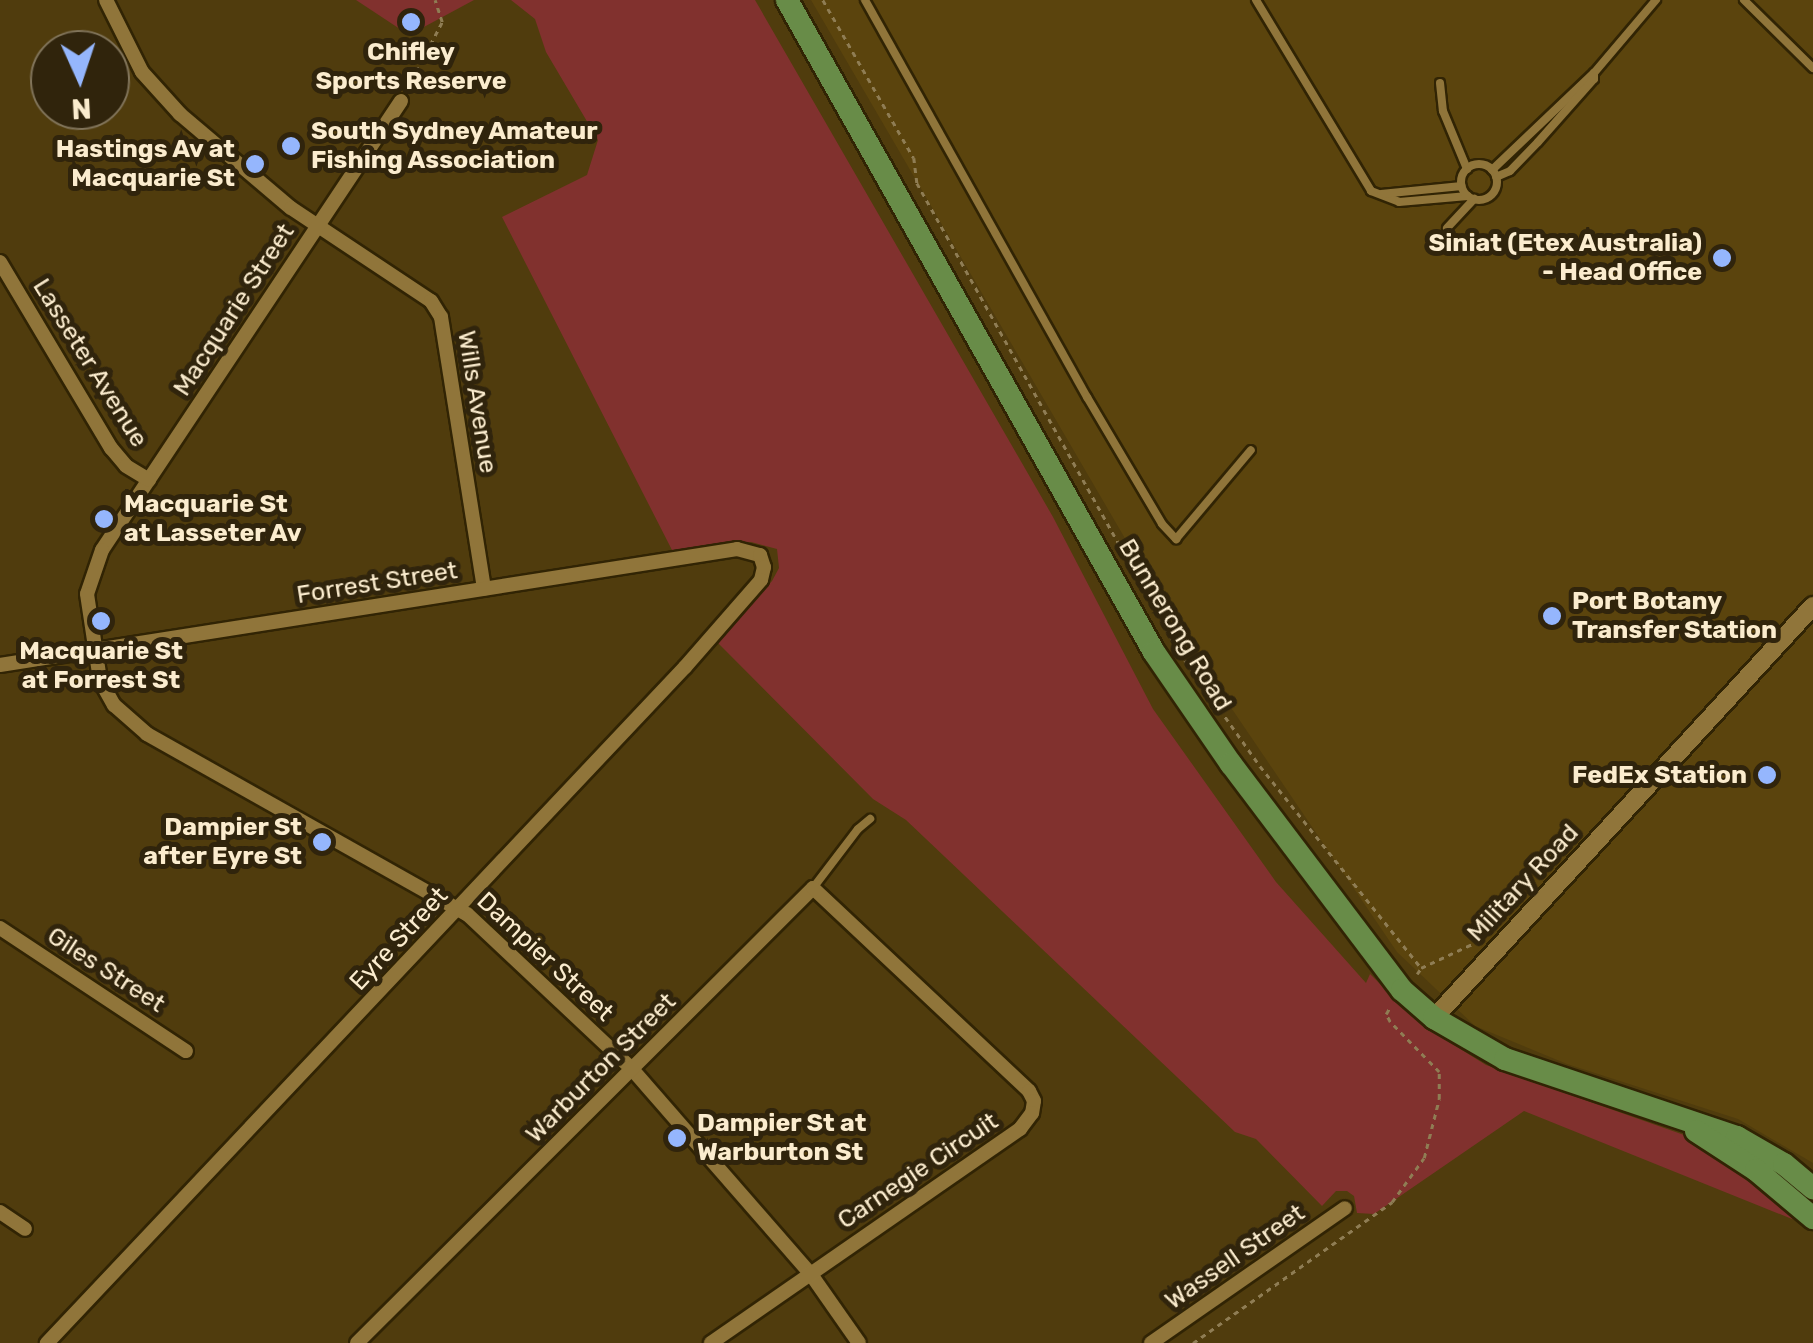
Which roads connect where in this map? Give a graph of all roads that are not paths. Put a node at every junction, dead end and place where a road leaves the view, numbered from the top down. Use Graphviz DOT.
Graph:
graph roads {
  1 [pos="106,0"];
  2 [pos="787,0"];
  3 [pos="865,0"];
  4 [pos="1256,0"];
  5 [pos="1656,0"];
  6 [pos="1744,0"];
  7 [pos="1813,68"];
  8 [pos="1440,83"];
  9 [pos="401,100"];
  10 [pos="1467,169"];
  11 [pos="1494,173"];
  12 [pos="1462,186"];
  13 [pos="1381,194"];
  14 [pos="1471,197"];
  15 [pos="317,225"];
  16 [pos="1447,228"];
  17 [pos="0,262"];
  18 [pos="1251,450"];
  19 [pos="149,480"];
  20 [pos="760,555"];
  21 [pos="484,589"];
  22 [pos="1813,606"];
  23 [pos="94,652"];
  24 [pos="0,665"];
  25 [pos="870,820"];
  26 [pos="813,888"];
  27 [pos="459,908"];
  28 [pos="0,928"];
  29 [pos="1434,1018"];
  30 [pos="186,1051"];
  31 [pos="631,1068"];
  32 [pos="1676,1117"];
  33 [pos="1809,1182"];
  34 [pos="1345,1208"];
  35 [pos="0,1212"];
  36 [pos="1813,1218"];
  37 [pos="25,1229"];
  38 [pos="810,1273"];
  39 [pos="47,1343"];
  40 [pos="357,1343"];
  41 [pos="711,1343"];
  42 [pos="859,1343"];
  43 [pos="1151,1343"];
  1 -- 15 [label="street, Wills Avenue"];
  2 -- 29 [label="main road, Bunnerong Road"];
  3 -- 18 [label="lane"];
  4 -- 13 [label="lane"];
  5 -- 11 [label="lane"];
  6 -- 7 [label="lane"];
  8 -- 10 [label="lane"];
  9 -- 15 [label="street, Macquarie Street"];
  10 -- 11 [label="lane"];
  10 -- 12 [label="lane"];
  11 -- 14 [label="lane"];
  12 -- 13 [label="lane"];
  12 -- 14 [label="lane"];
  13 -- 14 [label="lane"];
  14 -- 16 [label="lane"];
  15 -- 19 [label="street, Macquarie Street"];
  15 -- 21 [label="street, Wills Avenue"];
  17 -- 19 [label="street, Lasseter Avenue"];
  19 -- 23 [label="street, Macquarie Street"];
  20 -- 21 [label="street, Forrest Street"];
  20 -- 27 [label="street, Eyre Street"];
  21 -- 23 [label="street, Forrest Street"];
  22 -- 29 [label="street, Military Road"];
  23 -- 24 [label="street, Forrest Street"];
  23 -- 27 [label="street, Dampier Street"];
  25 -- 26 [label="lane, Warburton Street"];
  26 -- 31 [label="street, Warburton Street"];
  26 -- 38 [label="street, Carnegie Circuit"];
  27 -- 31 [label="street, Dampier Street"];
  27 -- 39 [label="street, Eyre Street"];
  28 -- 30 [label="street, Giles Street"];
  29 -- 32 [label="main road, Bunnerong Road"];
  31 -- 38 [label="street, Dampier Street"];
  31 -- 40 [label="street, Warburton Street"];
  32 -- 33 [label="main road, Bunnerong Road"];
  32 -- 36 [label="main road, Bunnerong Road"];
  34 -- 43 [label="street, Wassell Street"];
  35 -- 37 [label="street"];
  38 -- 41 [label="street, Carnegie Circuit"];
  38 -- 42 [label="street, Dampier Street"];
}
